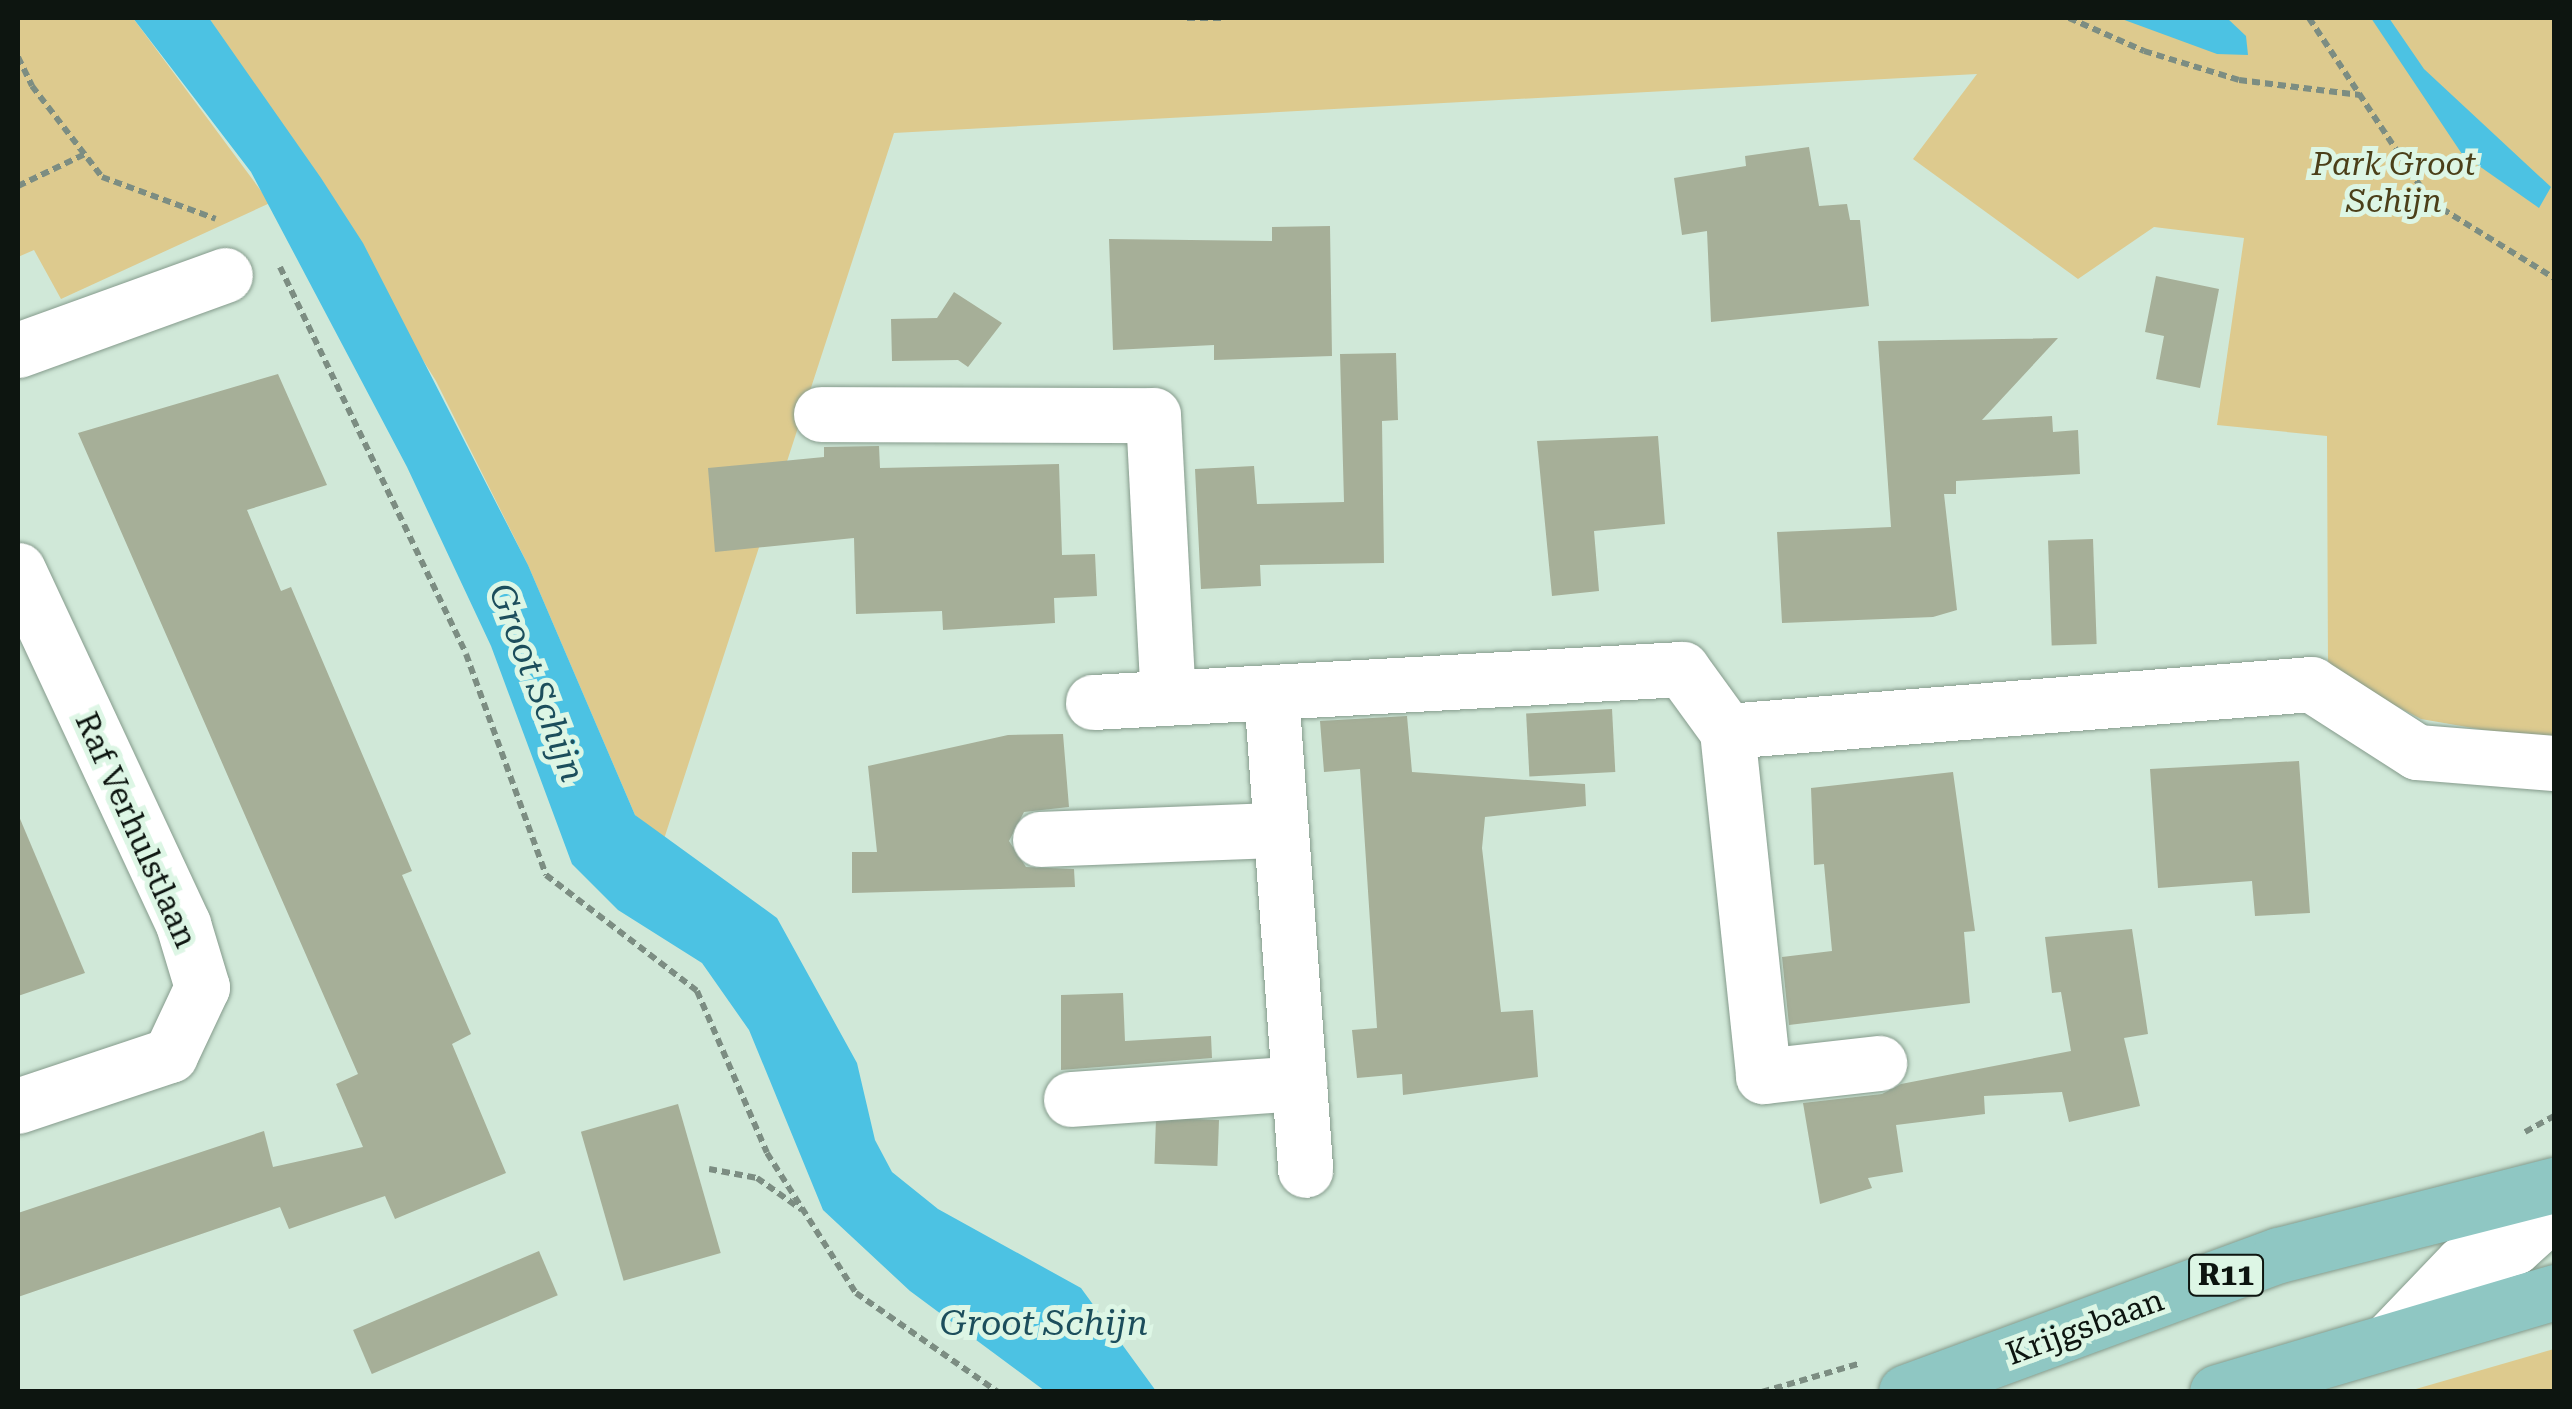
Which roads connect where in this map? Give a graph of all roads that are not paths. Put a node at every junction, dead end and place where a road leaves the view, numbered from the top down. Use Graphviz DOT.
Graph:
graph roads {
  1 [pos="242,251"];
  2 [pos="18,350"];
  3 [pos="821,414"];
  4 [pos="18,570"];
  5 [pos="1272,692"];
  6 [pos="1168,697"];
  7 [pos="1094,702"];
  8 [pos="1727,731"];
  9 [pos="2554,763"];
  10 [pos="1279,830"];
  11 [pos="1040,839"];
  12 [pos="1879,1063"];
  13 [pos="1299,1083"];
  14 [pos="1070,1099"];
  15 [pos="18,1106"];
  16 [pos="1305,1170"];
  17 [pos="2554,1185"];
  18 [pos="2554,1211"];
  19 [pos="2554,1292"];
  20 [pos="2391,1338"];
  21 [pos="1906,1392"];
  22 [pos="2217,1392"];
  1 -- 2 [label="street"];
  3 -- 6 [label="street"];
  4 -- 15 [label="street, Raf Verhulstlaan"];
  5 -- 6 [label="street"];
  5 -- 8 [label="street"];
  5 -- 10 [label="street"];
  6 -- 7 [label="street"];
  8 -- 9 [label="street"];
  8 -- 12 [label="street"];
  10 -- 11 [label="street"];
  10 -- 13 [label="street"];
  13 -- 14 [label="street"];
  13 -- 16 [label="street"];
  17 -- 21 [label="main road, Krijgsbaan / R11"];
  18 -- 20 [label="street"];
  19 -- 20 [label="main road"];
  20 -- 22 [label="main road"];
}
